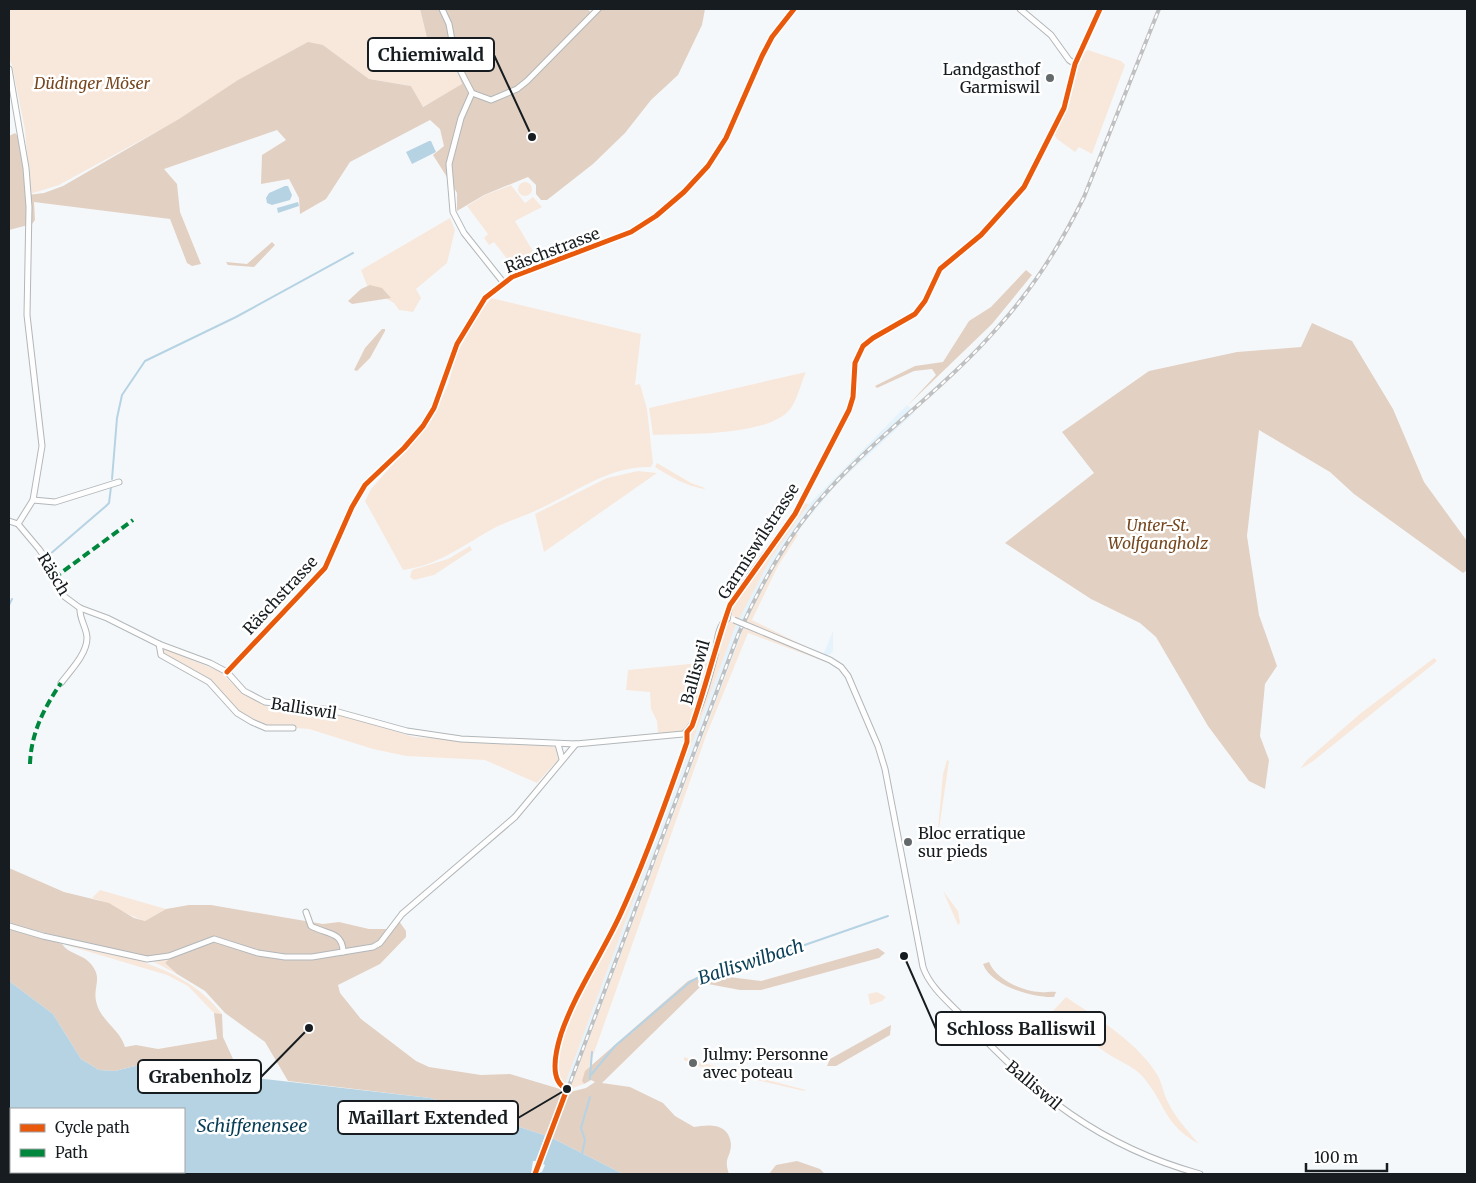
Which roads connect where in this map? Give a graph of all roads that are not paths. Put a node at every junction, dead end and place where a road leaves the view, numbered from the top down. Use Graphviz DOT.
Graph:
graph roads {
  1 [pos="442,9"];
  2 [pos="598,9"];
  3 [pos="794,9"];
  4 [pos="1020,9"];
  5 [pos="1100,9"];
  6 [pos="1075,64"];
  7 [pos="9,69"];
  8 [pos="472,93"];
  9 [pos="502,282"];
  10 [pos="119,482"];
  11 [pos="33,500"];
  12 [pos="9,521"];
  13 [pos="18,524"];
  14 [pos="80,608"];
  15 [pos="726,619"];
  16 [pos="160,644"];
  17 [pos="227,672"];
  18 [pos="61,683"];
  19 [pos="293,728"];
  20 [pos="558,744"];
  21 [pos="576,744"];
  22 [pos="562,759"];
  23 [pos="306,912"];
  24 [pos="9,926"];
  25 [pos="343,952"];
  26 [pos="1200,1174"];
  1 -- 8 [label="street"];
  2 -- 8 [label="street"];
  3 -- 9 [label="street, Räschstrasse"];
  4 -- 6 [label="street"];
  5 -- 6 [label="street, Garmiswilstrasse"];
  6 -- 15 [label="street, Garmiswilstrasse"];
  7 -- 11 [label="street"];
  8 -- 9 [label="street"];
  9 -- 17 [label="street, Räschstrasse"];
  10 -- 11 [label="street"];
  11 -- 13 [label="street"];
  12 -- 13 [label="street"];
  13 -- 14 [label="street, Räsch"];
  14 -- 16 [label="street, Räsch"];
  14 -- 18 [label="street, Räsch"];
  15 -- 21 [label="street, Balliswil"];
  15 -- 26 [label="street, Balliswil, bridge"];
  16 -- 17 [label="street, Räsch"];
  16 -- 19 [label="street"];
  17 -- 20 [label="street, Balliswil"];
  20 -- 21 [label="street, Balliswil"];
  20 -- 22 [label="street"];
  21 -- 22 [label="street"];
  22 -- 25 [label="street"];
  23 -- 25 [label="street"];
  24 -- 25 [label="street"];
}
